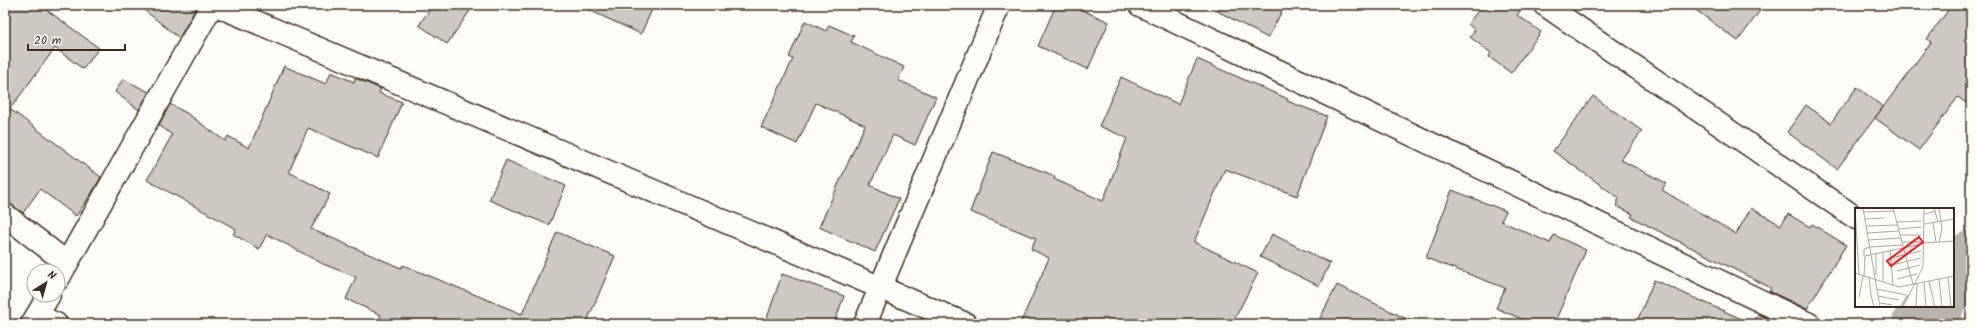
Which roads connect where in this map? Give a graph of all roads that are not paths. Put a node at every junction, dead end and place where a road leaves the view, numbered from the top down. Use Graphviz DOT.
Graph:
graph roads {
  1 [pos="212,5"];
  2 [pos="216,5"];
  3 [pos="999,5"];
  4 [pos="1140,5"];
  5 [pos="1546,5"];
  6 [pos="5,215"];
  7 [pos="1855,217"];
  8 [pos="54,263"];
  9 [pos="66,264"];
  10 [pos="879,286"];
  11 [pos="47,303"];
  12 [pos="42,321"];
  13 [pos="865,324"];
  14 [pos="966,324"];
  15 [pos="1809,324"];
  1 -- 9 [label="street"];
  2 -- 10 [label="street"];
  3 -- 10 [label="street"];
  4 -- 15 [label="street"];
  5 -- 7 [label="street"];
  6 -- 8 [label="street"];
  10 -- 13 [label="street"];
  10 -- 14 [label="street"];
  11 -- 12 [label="street"];
}
